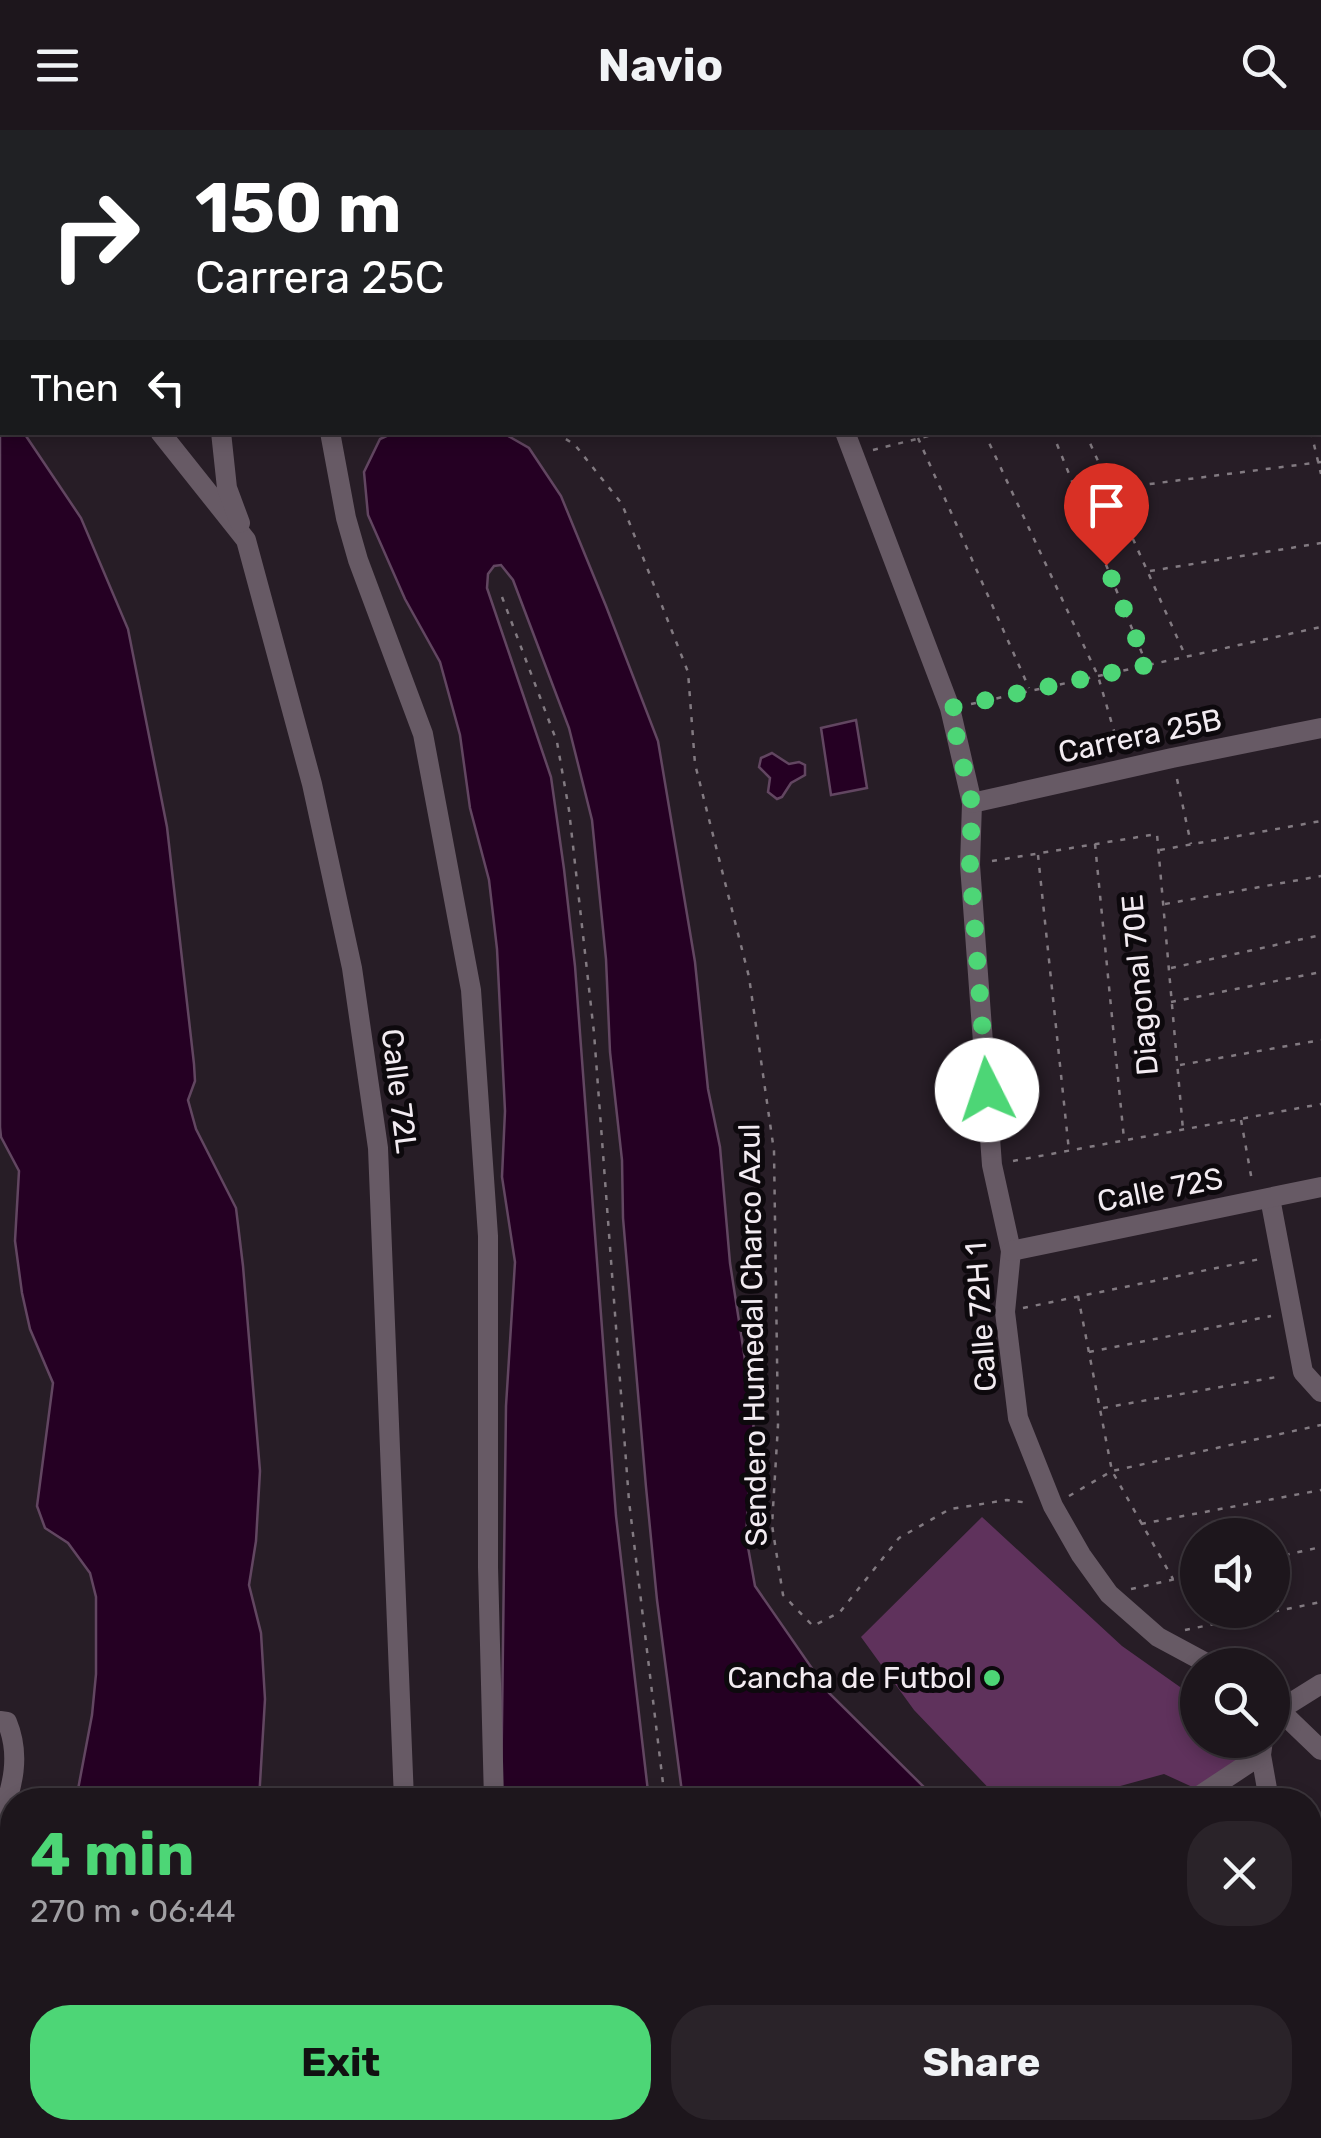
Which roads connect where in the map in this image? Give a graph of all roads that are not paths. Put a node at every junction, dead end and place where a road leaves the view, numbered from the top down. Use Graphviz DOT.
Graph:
graph roads {
  1 [pos="163,435"];
  2 [pos="221,435"];
  3 [pos="331,435"];
  4 [pos="846,435"];
  5 [pos="246,540"];
  6 [pos="1321,728"];
  7 [pos="972,804"];
  8 [pos="1321,1187"];
  9 [pos="1263,1200"];
  10 [pos="1010,1251"];
  11 [pos="1321,1392"];
  12 [pos="1180,1649"];
  13 [pos="1321,1684"];
  14 [pos="1290,1703"];
  15 [pos="4,1722"];
  16 [pos="1290,1723"];
  17 [pos="1321,1750"];
  18 [pos="1249,1758"];
  19 [pos="1263,1758"];
  20 [pos="10,1788"];
  21 [pos="404,1788"];
  22 [pos="494,1788"];
  23 [pos="1209,1788"];
  24 [pos="1266,1788"];
  1 -- 5 [label="street, Calle 72L"];
  2 -- 5 [label="street"];
  3 -- 22 [label="street"];
  4 -- 7 [label="street, Calle 72H 1"];
  5 -- 21 [label="street, Calle 72L"];
  6 -- 7 [label="street, Carrera 25B"];
  7 -- 10 [label="street, Calle 72H 1"];
  8 -- 9 [label="street, Calle 72S"];
  9 -- 10 [label="street, Calle 72S"];
  9 -- 11 [label="street"];
  10 -- 12 [label="street, Calle 72H 1"];
  13 -- 14 [label="street"];
  15 -- 20 [label="street"];
  16 -- 17 [label="street"];
  18 -- 23 [label="street"];
  19 -- 24 [label="street"];
}
